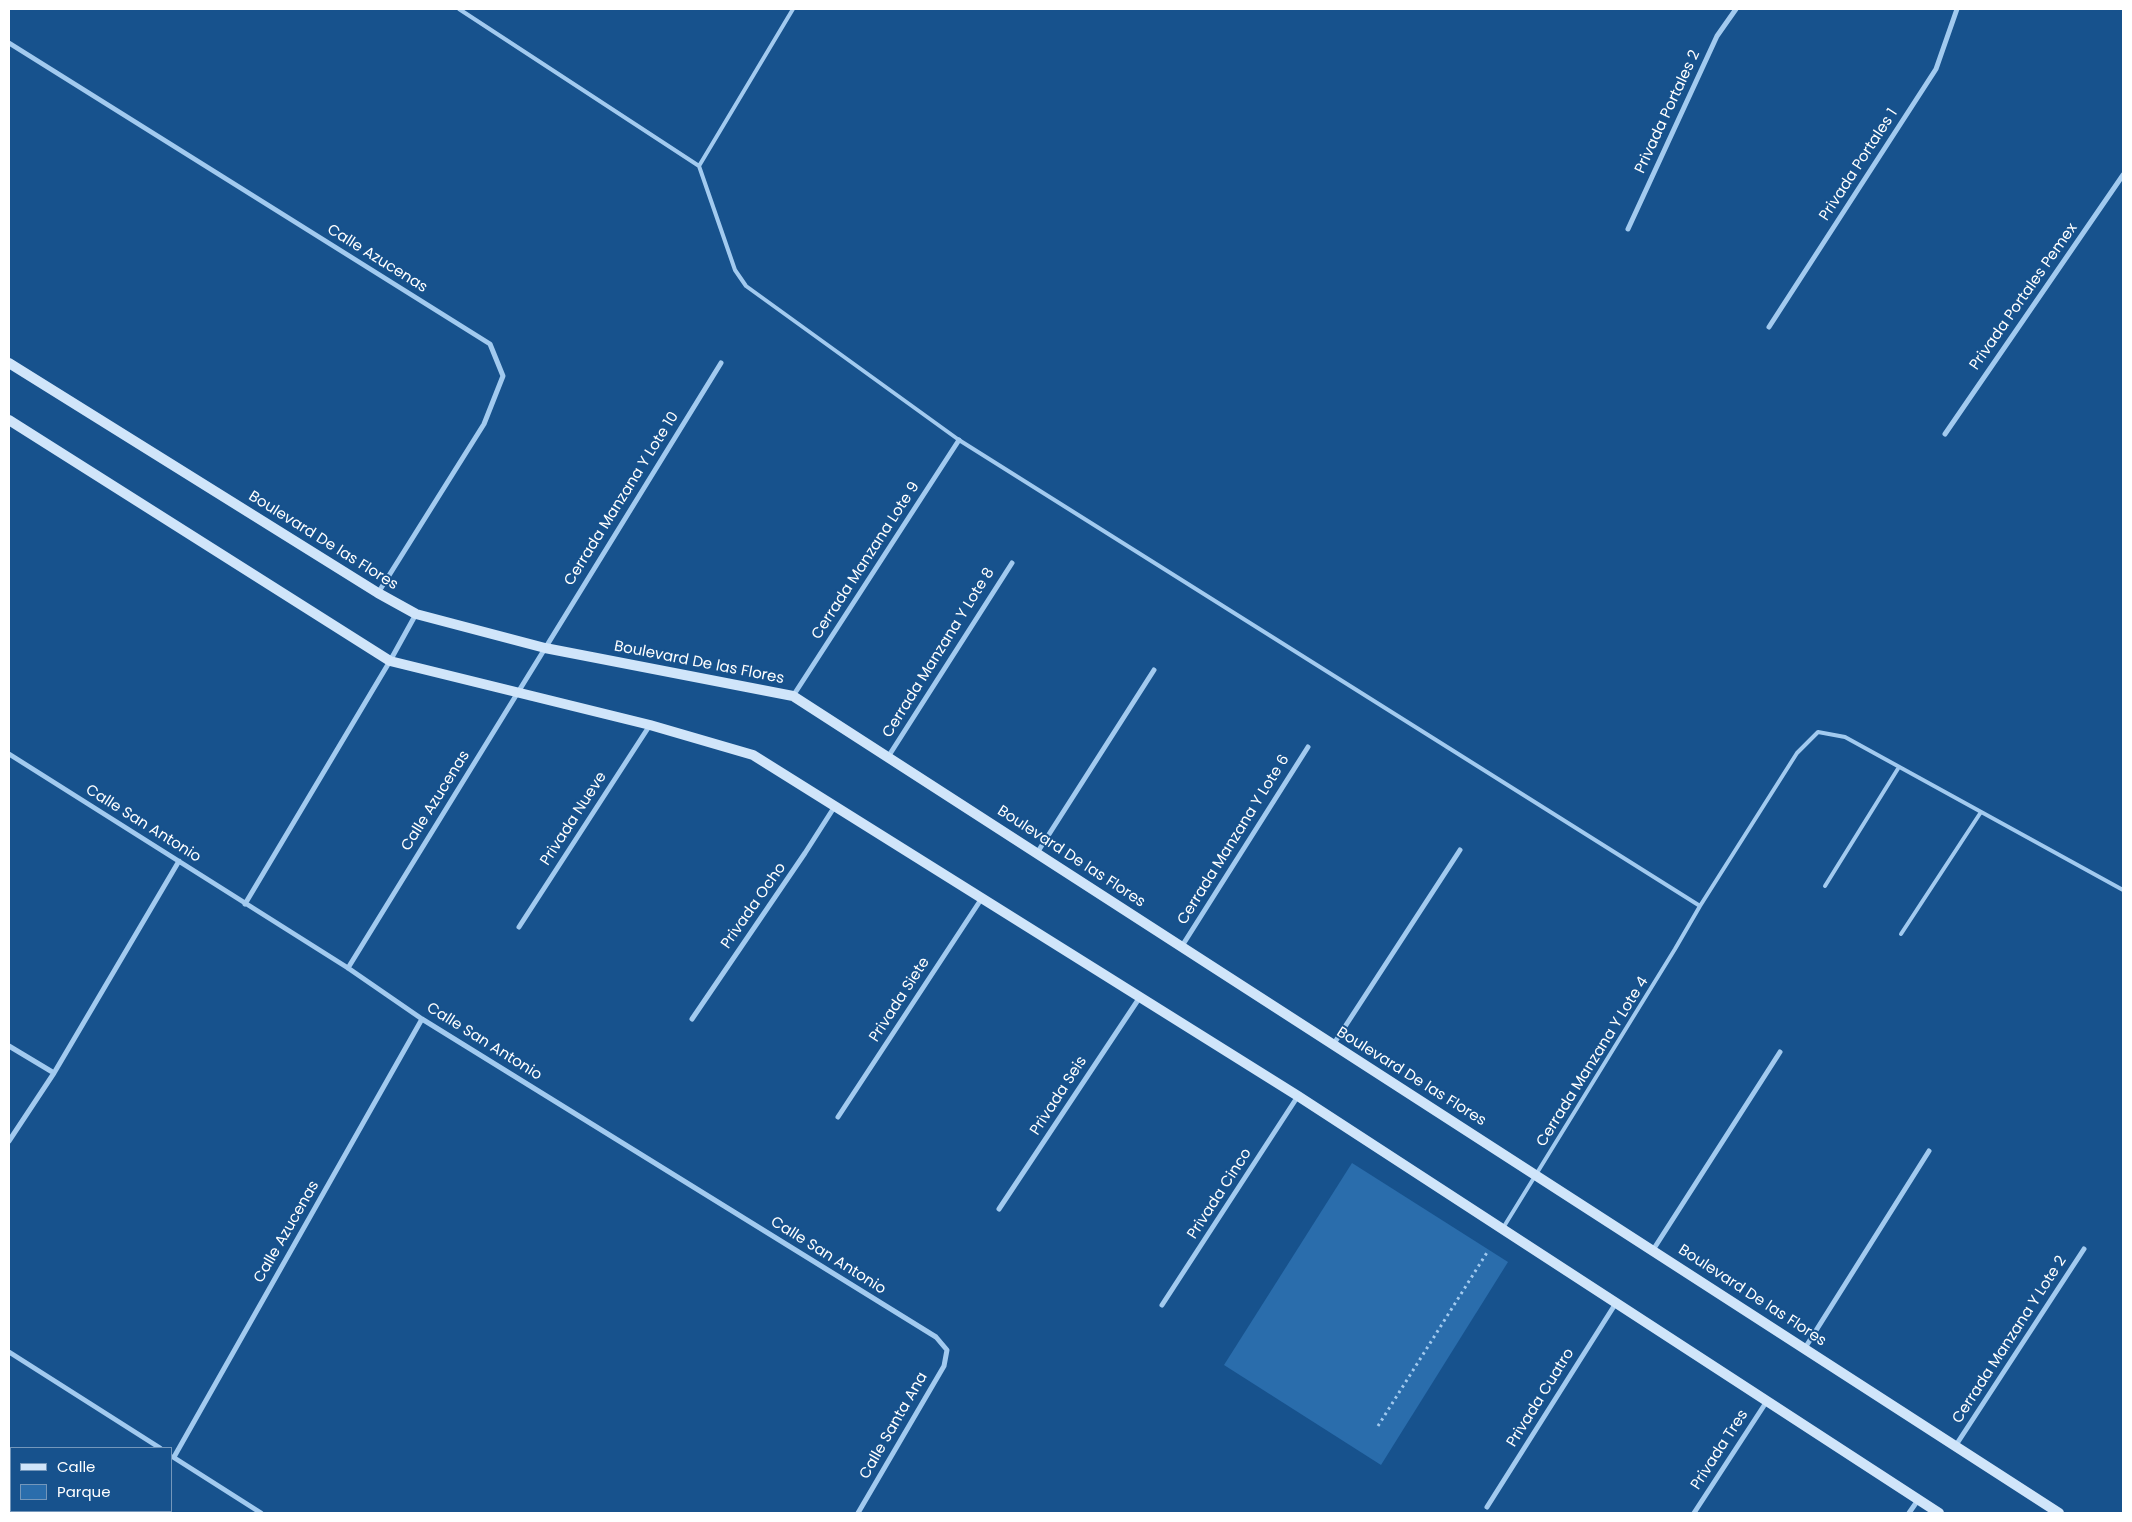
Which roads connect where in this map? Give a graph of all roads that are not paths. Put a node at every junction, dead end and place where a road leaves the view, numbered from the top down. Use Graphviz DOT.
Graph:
graph roads {
  1 [pos="459,9"];
  2 [pos="794,9"];
  3 [pos="1736,9"];
  4 [pos="1957,9"];
  5 [pos="9,43"];
  6 [pos="699,166"];
  7 [pos="2123,175"];
  8 [pos="1628,229"];
  9 [pos="1768,327"];
  10 [pos="9,363"];
  11 [pos="721,363"];
  12 [pos="9,420"];
  13 [pos="1945,434"];
  14 [pos="959,440"];
  15 [pos="1012,562"];
  16 [pos="378,593"];
  17 [pos="416,614"];
  18 [pos="545,648"];
  19 [pos="390,661"];
  20 [pos="1154,670"];
  21 [pos="516,694"];
  22 [pos="793,696"];
  23 [pos="650,725"];
  24 [pos="1308,747"];
  25 [pos="9,754"];
  26 [pos="888,757"];
  27 [pos="1899,766"];
  28 [pos="835,806"];
  29 [pos="1981,812"];
  30 [pos="1460,850"];
  31 [pos="1037,853"];
  32 [pos="179,861"];
  33 [pos="1825,886"];
  34 [pos="2123,890"];
  35 [pos="982,898"];
  36 [pos="245,904"];
  37 [pos="1700,906"];
  38 [pos="519,927"];
  39 [pos="1901,934"];
  40 [pos="1182,946"];
  41 [pos="348,968"];
  42 [pos="1141,997"];
  43 [pos="422,1019"];
  44 [pos="692,1019"];
  45 [pos="9,1046"];
  46 [pos="1333,1046"];
  47 [pos="1780,1052"];
  48 [pos="54,1073"];
  49 [pos="1298,1096"];
  50 [pos="838,1117"];
  51 [pos="9,1140"];
  52 [pos="1929,1151"];
  53 [pos="1537,1174"];
  54 [pos="999,1209"];
  55 [pos="1503,1228"];
  56 [pos="2084,1249"];
  57 [pos="1653,1250"];
  58 [pos="1616,1303"];
  59 [pos="1162,1305"];
  60 [pos="1805,1348"];
  61 [pos="947,1350"];
  62 [pos="9,1352"];
  63 [pos="1767,1400"];
  64 [pos="1956,1445"];
  65 [pos="158,1447"];
  66 [pos="173,1456"];
  67 [pos="1919,1500"];
  68 [pos="1487,1507"];
  69 [pos="261,1513"];
  70 [pos="858,1513"];
  71 [pos="1694,1513"];
  72 [pos="1909,1513"];
  73 [pos="1939,1513"];
  74 [pos="2059,1513"];
  1 -- 6 [label="lane"];
  2 -- 6 [label="lane"];
  3 -- 8 [label="street, Privada Portales 2"];
  4 -- 9 [label="street, Privada Portales 1"];
  5 -- 16 [label="street, Calle Azucenas"];
  6 -- 14 [label="lane"];
  7 -- 13 [label="street, Privada Portales Pemex"];
  10 -- 16 [label="street, Boulevard De las Flores"];
  11 -- 18 [label="street, Cerrada Manzana Y Lote 10"];
  12 -- 19 [label="street"];
  14 -- 22 [label="street, Cerrada Manzana Lote 9"];
  14 -- 37 [label="lane"];
  15 -- 26 [label="street, Cerrada Manzana Y Lote 8"];
  16 -- 17 [label="street, Boulevard De las Flores"];
  17 -- 18 [label="street, Boulevard De las Flores"];
  17 -- 19 [label="street"];
  18 -- 21 [label="street, Calle Azucenas"];
  18 -- 22 [label="street, Boulevard De las Flores"];
  19 -- 21 [label="street"];
  19 -- 36 [label="street"];
  20 -- 31 [label="street"];
  21 -- 23 [label="street"];
  21 -- 41 [label="street, Calle Azucenas"];
  22 -- 26 [label="street, Boulevard De las Flores"];
  23 -- 28 [label="street"];
  23 -- 38 [label="street, Privada Nueve"];
  24 -- 40 [label="street, Cerrada Manzana Y Lote 6"];
  25 -- 32 [label="street, Calle San Antonio"];
  26 -- 31 [label="street, Boulevard De las Flores"];
  27 -- 29 [label="lane"];
  27 -- 33 [label="lane"];
  27 -- 37 [label="lane, Cerrada Manzana Y Lote 4"];
  28 -- 35 [label="street"];
  28 -- 44 [label="street, Privada Ocho"];
  29 -- 34 [label="lane"];
  29 -- 39 [label="lane"];
  30 -- 46 [label="street"];
  31 -- 40 [label="street, Boulevard De las Flores"];
  32 -- 36 [label="street, Calle San Antonio"];
  32 -- 48 [label="street"];
  35 -- 42 [label="street"];
  35 -- 50 [label="street, Privada Siete"];
  36 -- 41 [label="street, Calle San Antonio"];
  37 -- 53 [label="lane, Cerrada Manzana Y Lote 4"];
  40 -- 46 [label="street, Boulevard De las Flores"];
  41 -- 43 [label="street, Calle San Antonio"];
  42 -- 49 [label="street"];
  42 -- 54 [label="street, Privada Seis"];
  43 -- 61 [label="street, Calle San Antonio"];
  43 -- 66 [label="street, Calle Azucenas"];
  45 -- 48 [label="street"];
  46 -- 53 [label="street, Boulevard De las Flores"];
  47 -- 57 [label="street"];
  48 -- 51 [label="street"];
  49 -- 55 [label="street"];
  49 -- 59 [label="street, Privada Cinco"];
  52 -- 60 [label="street"];
  53 -- 55 [label="lane, Cerrada Manzana Y Lote 4"];
  53 -- 57 [label="street, Boulevard De las Flores"];
  55 -- 58 [label="street"];
  56 -- 64 [label="street, Cerrada Manzana Y Lote 2"];
  57 -- 60 [label="street, Boulevard De las Flores"];
  58 -- 63 [label="street"];
  58 -- 68 [label="street, Privada Cuatro"];
  60 -- 64 [label="street, Boulevard De las Flores"];
  61 -- 70 [label="street, Calle Santa Ana"];
  62 -- 65 [label="street"];
  63 -- 67 [label="street"];
  63 -- 71 [label="street, Privada Tres"];
  64 -- 74 [label="street, Boulevard De las Flores"];
  66 -- 69 [label="street"];
  67 -- 72 [label="street"];
  67 -- 73 [label="street"];
}
